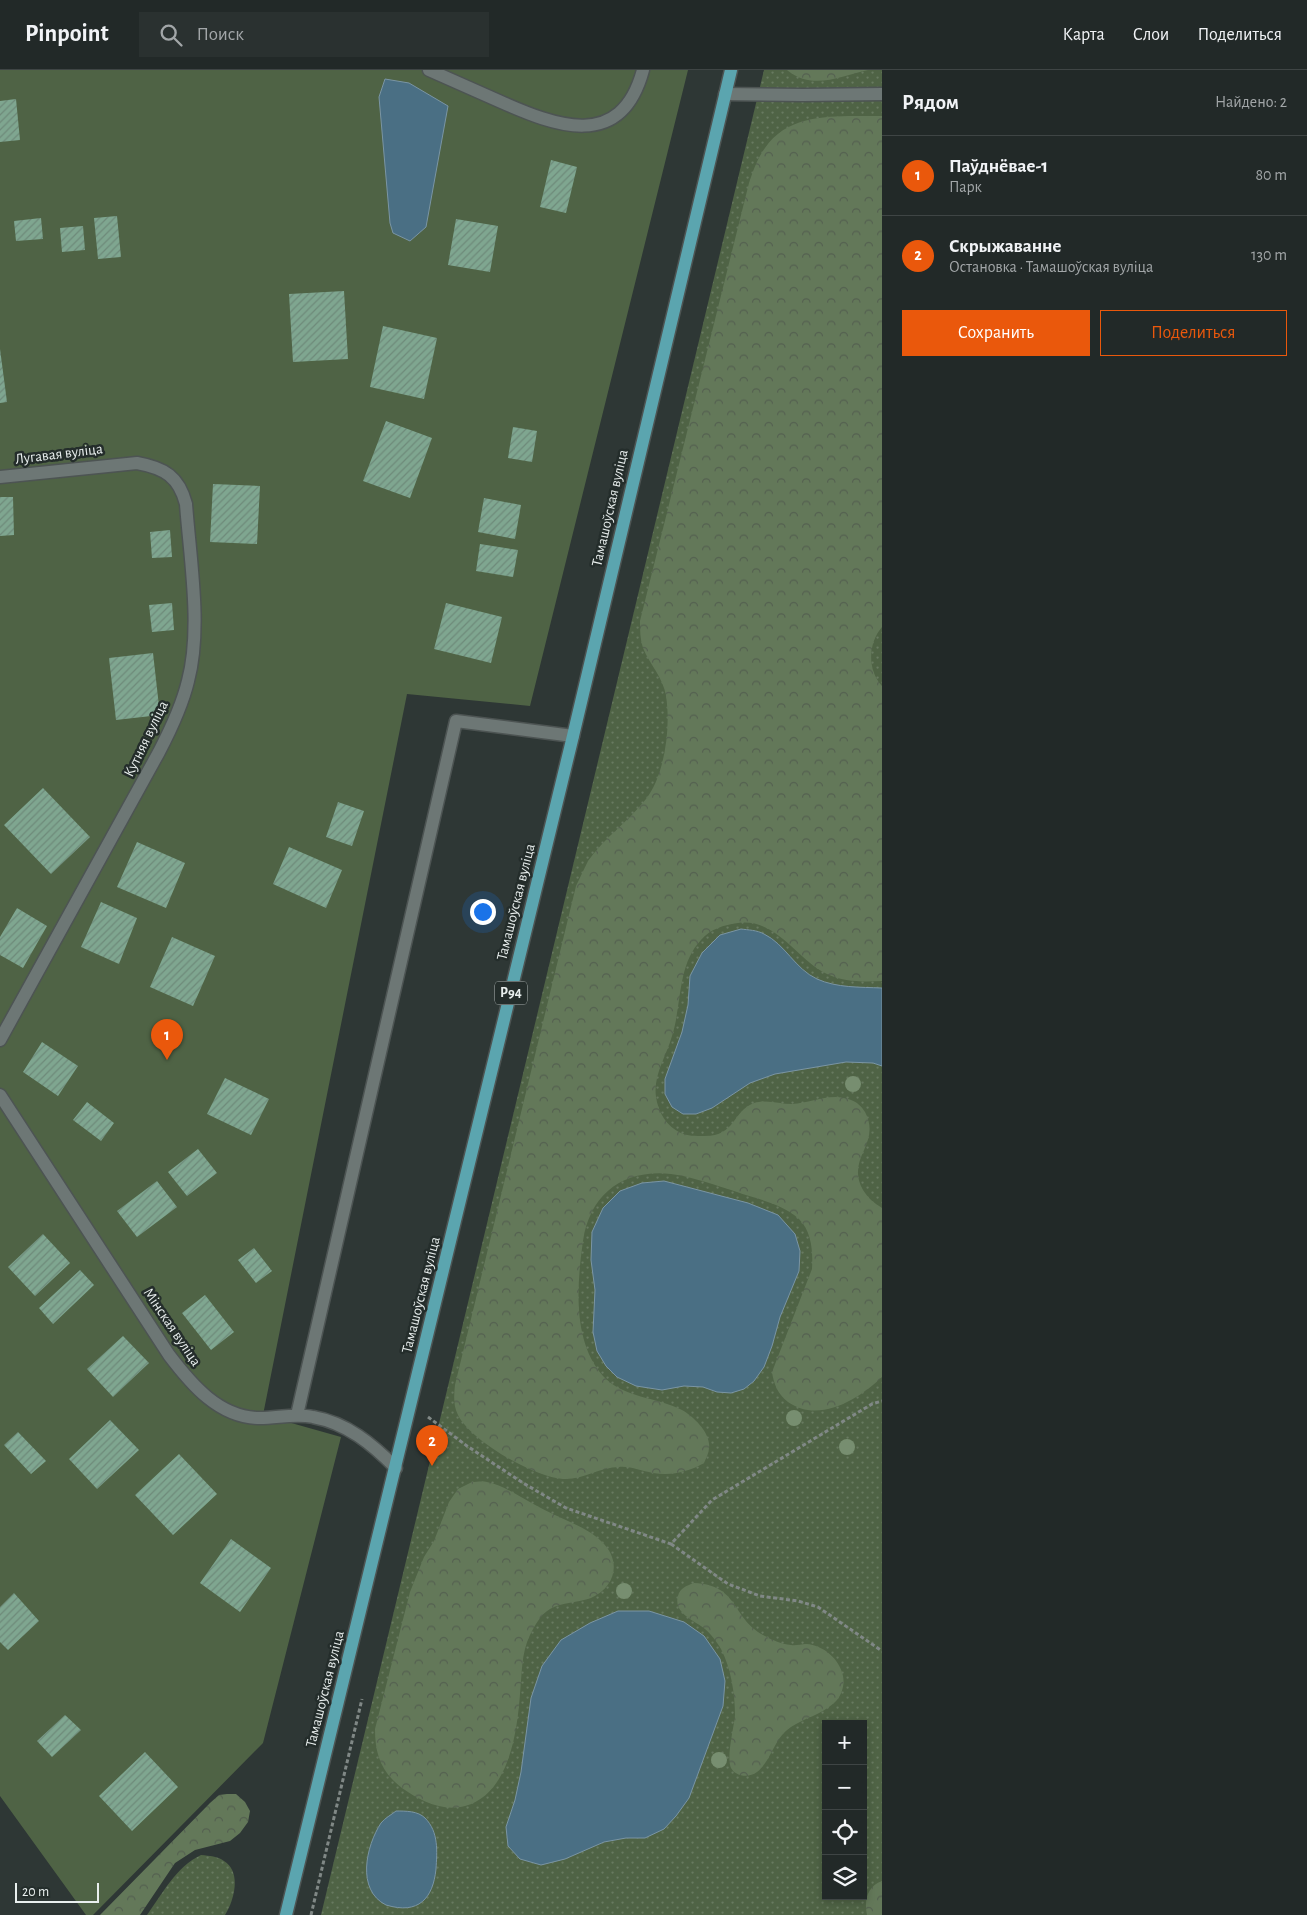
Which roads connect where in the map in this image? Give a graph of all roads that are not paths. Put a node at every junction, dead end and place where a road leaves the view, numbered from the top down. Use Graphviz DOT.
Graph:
graph roads {
  1 [pos="429,70"];
  2 [pos="643,70"];
  3 [pos="731,70"];
  4 [pos="726,94"];
  5 [pos="882,94"];
  6 [pos="121,463"];
  7 [pos="0,477"];
  8 [pos="573,736"];
  9 [pos="0,1040"];
  10 [pos="0,1095"];
  11 [pos="296,1415"];
  12 [pos="396,1468"];
  13 [pos="286,1915"];
  1 -- 2 [label="street"];
  3 -- 4 [label="main road, Тамашоўская вуліца / Р94"];
  4 -- 5 [label="street"];
  4 -- 8 [label="main road, Тамашоўская вуліца / Р94"];
  6 -- 7 [label="street, Лугавая вуліца"];
  6 -- 9 [label="street, Кутняя вуліца"];
  8 -- 11 [label="street"];
  8 -- 12 [label="main road, Тамашоўская вуліца / Р94"];
  10 -- 11 [label="street, Мінская вуліца"];
  11 -- 12 [label="street, Мінская вуліца"];
  12 -- 13 [label="main road, Тамашоўская вуліца / Р94"];
}
